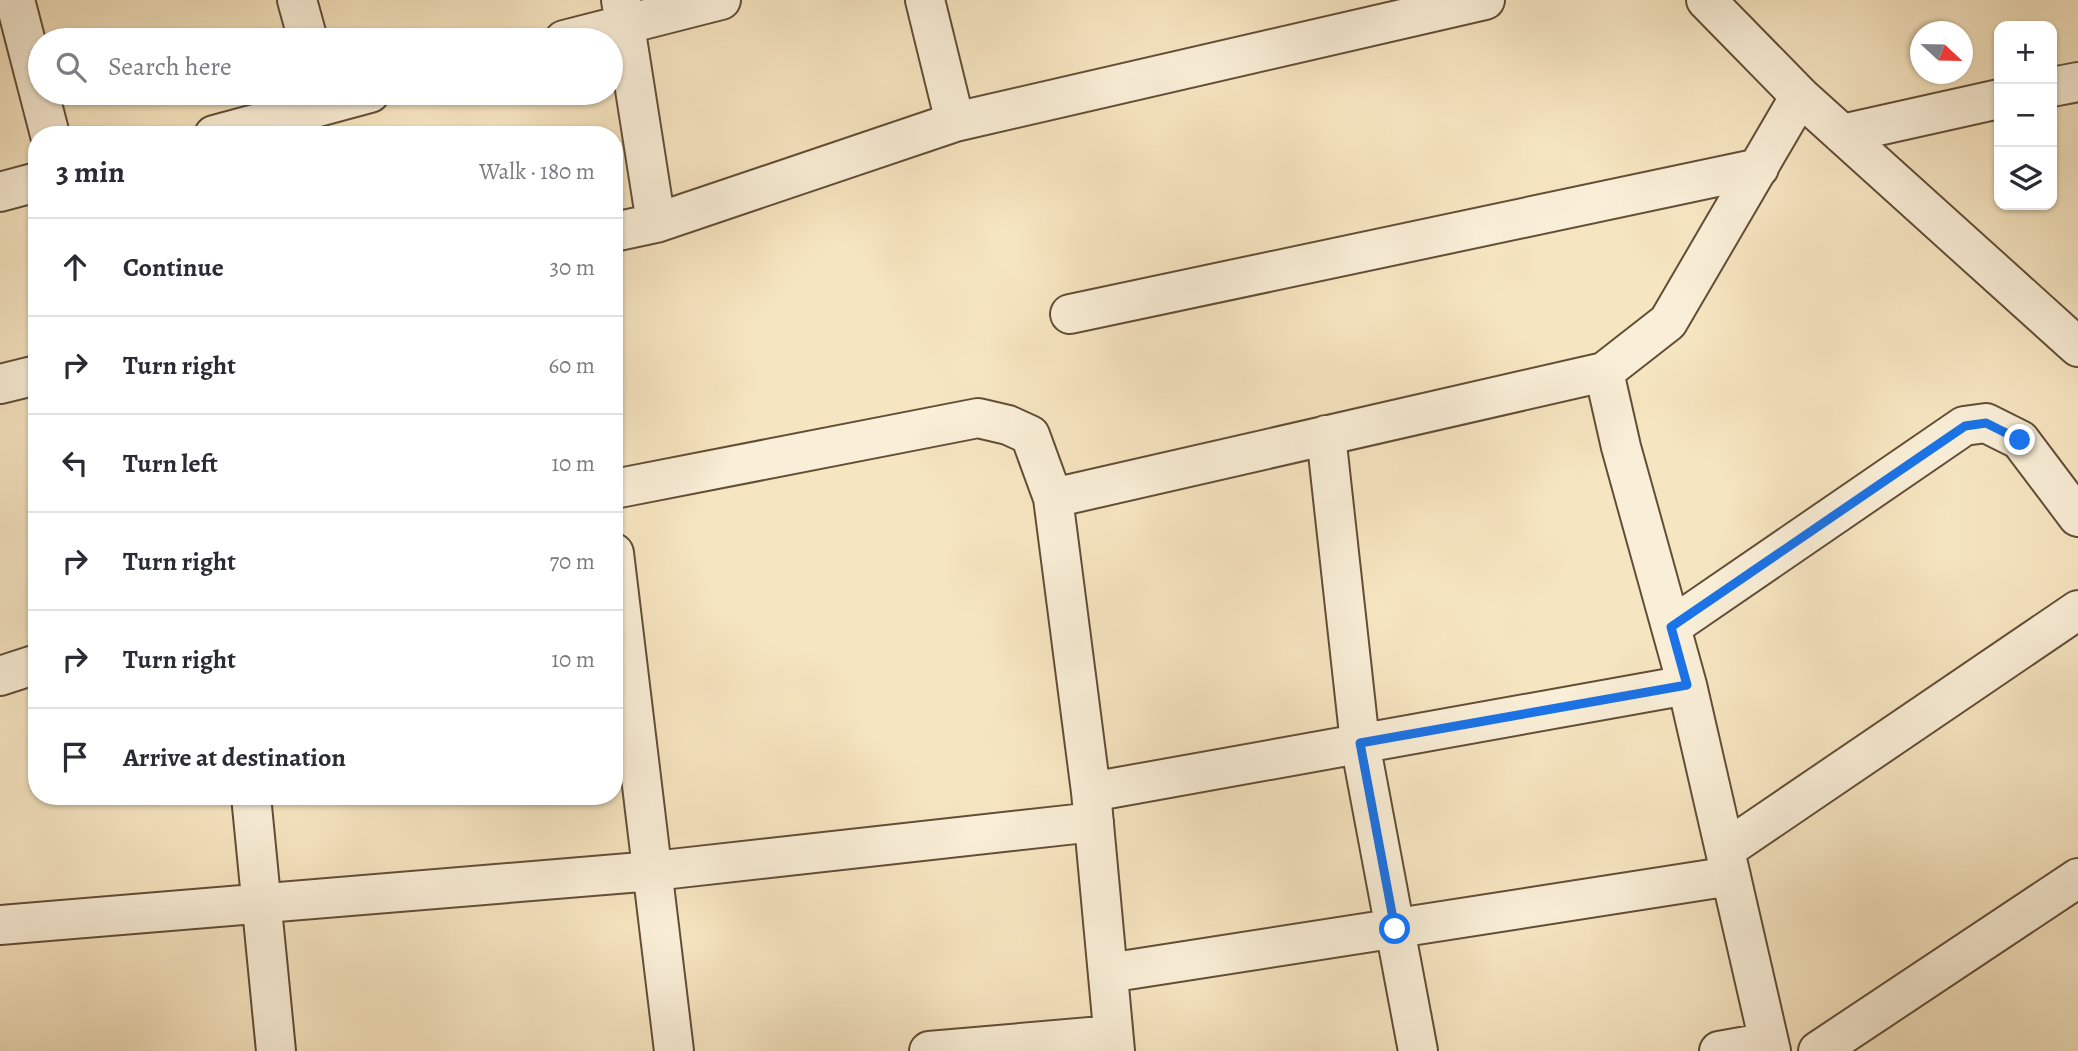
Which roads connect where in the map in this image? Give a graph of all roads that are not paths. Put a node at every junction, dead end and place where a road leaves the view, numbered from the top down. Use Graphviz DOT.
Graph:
graph roads {
  1 [pos="15,0"];
  2 [pos="297,0"];
  3 [pos="720,0"];
  4 [pos="925,0"];
  5 [pos="1485,0"];
  6 [pos="1706,0"];
  7 [pos="624,12"];
  8 [pos="305,28"];
  9 [pos="590,28"];
  10 [pos="28,50"];
  11 [pos="2078,82"];
  12 [pos="2057,87"];
  13 [pos="1801,96"];
  14 [pos="1994,100"];
  15 [pos="42,105"];
  16 [pos="328,111"];
  17 [pos="955,122"];
  18 [pos="48,126"];
  19 [pos="257,126"];
  20 [pos="1842,134"];
  21 [pos="1759,167"];
  22 [pos="28,184"];
  23 [pos="0,192"];
  24 [pos="656,223"];
  25 [pos="623,230"];
  26 [pos="1070,314"];
  27 [pos="2078,347"];
  28 [pos="1604,372"];
  29 [pos="28,377"];
  30 [pos="0,384"];
  31 [pos="1326,435"];
  32 [pos="623,487"];
  33 [pos="1053,498"];
  34 [pos="2078,517"];
  35 [pos="2078,610"];
  36 [pos="623,626"];
  37 [pos="1671,627"];
  38 [pos="28,667"];
  39 [pos="0,676"];
  40 [pos="1687,685"];
  41 [pos="1360,743"];
  42 [pos="252,805"];
  43 [pos="1092,807"];
  44 [pos="1728,863"];
  45 [pos="653,871"];
  46 [pos="2078,878"];
  47 [pos="261,902"];
  48 [pos="0,925"];
  49 [pos="1395,929"];
  50 [pos="1108,973"];
  51 [pos="1114,1043"];
  52 [pos="1770,1047"];
  53 [pos="276,1051"];
  54 [pos="674,1051"];
  55 [pos="929,1051"];
  56 [pos="1418,1051"];
  57 [pos="1719,1051"];
  58 [pos="1818,1051"];
  1 -- 10 [label="street"];
  2 -- 8 [label="street"];
  3 -- 7 [label="street"];
  4 -- 17 [label="street"];
  5 -- 17 [label="street"];
  6 -- 13 [label="street"];
  7 -- 9 [label="street"];
  7 -- 24 [label="street"];
  11 -- 12 [label="street"];
  13 -- 20 [label="street"];
  13 -- 21 [label="street"];
  14 -- 20 [label="street"];
  15 -- 18 [label="street"];
  16 -- 19 [label="street"];
  17 -- 24 [label="street"];
  20 -- 27 [label="street"];
  21 -- 26 [label="street"];
  21 -- 28 [label="street"];
  22 -- 23 [label="street"];
  24 -- 25 [label="street"];
  28 -- 31 [label="street"];
  28 -- 37 [label="street"];
  29 -- 30 [label="street"];
  31 -- 33 [label="street"];
  31 -- 41 [label="street"];
  32 -- 33 [label="street"];
  33 -- 43 [label="street"];
  34 -- 37 [label="street"];
  35 -- 44 [label="street"];
  36 -- 45 [label="street"];
  37 -- 40 [label="street"];
  38 -- 39 [label="street"];
  40 -- 41 [label="street"];
  40 -- 44 [label="street"];
  41 -- 43 [label="street"];
  41 -- 49 [label="street"];
  42 -- 47 [label="street"];
  43 -- 45 [label="street"];
  43 -- 50 [label="street"];
  44 -- 49 [label="street"];
  44 -- 52 [label="street"];
  45 -- 47 [label="street"];
  45 -- 54 [label="street"];
  46 -- 58 [label="street"];
  47 -- 48 [label="street"];
  47 -- 53 [label="street"];
  49 -- 50 [label="street"];
  49 -- 56 [label="street"];
  50 -- 51 [label="street"];
  51 -- 55 [label="street"];
  52 -- 57 [label="street"];
}
